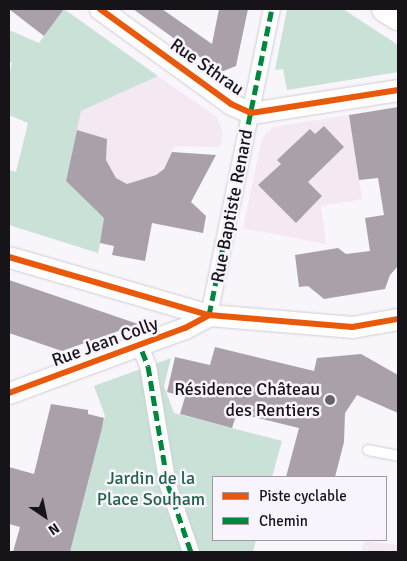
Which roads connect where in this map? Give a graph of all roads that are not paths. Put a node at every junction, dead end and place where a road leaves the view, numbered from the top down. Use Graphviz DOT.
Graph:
graph roads {
  1 [pos="100,9"];
  2 [pos="272,9"];
  3 [pos="385,9"];
  4 [pos="398,18"];
  5 [pos="398,90"];
  6 [pos="250,113"];
  7 [pos="9,258"];
  8 [pos="209,315"];
  9 [pos="398,319"];
  10 [pos="142,351"];
  11 [pos="9,394"];
  12 [pos="368,450"];
  13 [pos="398,456"];
  14 [pos="191,552"];
  1 -- 6 [label="street, Rue Sthrau"];
  2 -- 6 [label="street, Rue Baptiste Renard"];
  3 -- 4 [label="street"];
  5 -- 6 [label="street, Rue Sthrau"];
  6 -- 8 [label="street, Rue Baptiste Renard"];
  7 -- 8 [label="street"];
  8 -- 9 [label="street"];
  8 -- 11 [label="street, Rue Jean Colly"];
  10 -- 14 [label="street"];
  12 -- 13 [label="lane"];
}
